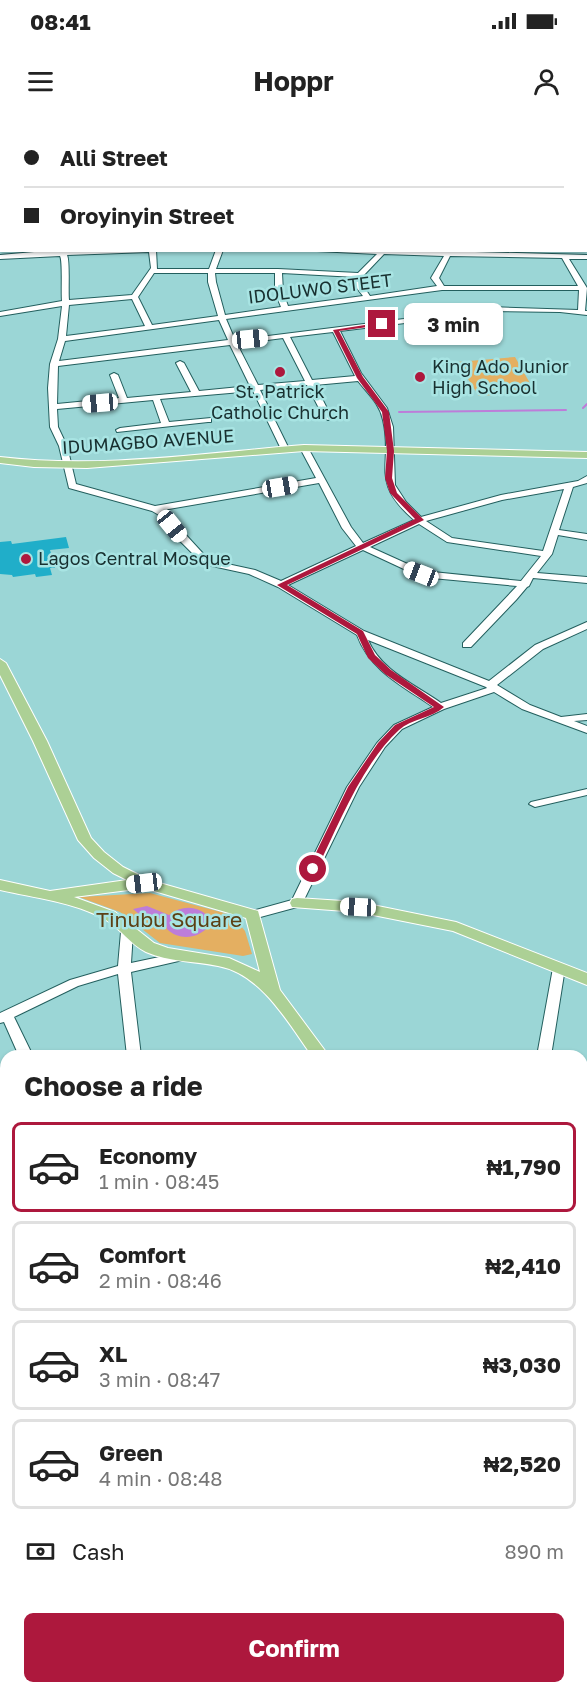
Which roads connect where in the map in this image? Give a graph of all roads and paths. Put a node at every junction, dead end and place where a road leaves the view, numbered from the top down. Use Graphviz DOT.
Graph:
graph roads {
  1 [pos="51,252"];
  2 [pos="62,252"];
  3 [pos="153,252"];
  4 [pos="219,252"];
  5 [pos="340,252"];
  6 [pos="381,254"];
  7 [pos="448,254"];
  8 [pos="0,257"];
  9 [pos="565,257"];
  10 [pos="587,257"];
  11 [pos="212,270"];
  12 [pos="152,271"];
  13 [pos="278,272"];
  14 [pos="360,275"];
  15 [pos="442,288"];
  16 [pos="583,288"];
  17 [pos="414,292"];
  18 [pos="134,297"];
  19 [pos="368,298"];
  20 [pos="421,298"];
  21 [pos="65,303"];
  22 [pos="427,305"];
  23 [pos="285,308"];
  24 [pos="1,311"];
  25 [pos="434,312"];
  26 [pos="584,312"];
  27 [pos="223,316"];
  28 [pos="149,327"];
  29 [pos="336,330"];
  30 [pos="285,335"];
  31 [pos="62,339"];
  32 [pos="233,341"];
  33 [pos="54,363"];
  34 [pos="180,363"];
  35 [pos="114,375"];
  36 [pos="360,378"];
  37 [pos="310,381"];
  38 [pos="256,387"];
  39 [pos="195,393"];
  40 [pos="156,398"];
  41 [pos="124,401"];
  42 [pos="53,407"];
  43 [pos="328,418"];
  44 [pos="208,420"];
  45 [pos="166,425"];
  46 [pos="120,430"];
  47 [pos="304,448"];
  48 [pos="285,449"];
  49 [pos="391,451"];
  50 [pos="586,457"];
  51 [pos="0,460"];
  52 [pos="66,464"];
  53 [pos="587,479"];
  54 [pos="321,480"];
  55 [pos="569,486"];
  56 [pos="155,509"];
  57 [pos="420,520"];
  58 [pos="555,532"];
  59 [pos="587,537"];
  60 [pos="361,546"];
  61 [pos="547,554"];
  62 [pos="529,579"];
  63 [pos="587,580"];
  64 [pos="281,585"];
  65 [pos="587,625"];
  66 [pos="361,633"];
  67 [pos="467,645"];
  68 [pos="0,663"];
  69 [pos="492,687"];
  70 [pos="440,707"];
  71 [pos="587,717"];
  72 [pos="560,720"];
  73 [pos="587,730"];
  74 [pos="587,792"];
  75 [pos="535,804"];
  76 [pos="144,883"];
  77 [pos="0,885"];
  78 [pos="49,895"];
  79 [pos="297,903"];
  80 [pos="253,915"];
  81 [pos="127,932"];
  82 [pos="183,956"];
  83 [pos="559,968"];
  84 [pos="124,969"];
  85 [pos="587,979"];
  86 [pos="272,990"];
  87 [pos="3,1017"];
  88 [pos="22,1050"];
  89 [pos="133,1050"];
  90 [pos="317,1050"];
  91 [pos="545,1050"];
  1 -- 8 [label="street"];
  2 -- 21 [label="street"];
  3 -- 12 [label="street"];
  4 -- 11 [label="street"];
  5 -- 6 [label="street"];
  6 -- 7 [label="street"];
  6 -- 14 [label="street"];
  7 -- 9 [label="street"];
  7 -- 15 [label="street"];
  9 -- 10 [label="street"];
  9 -- 16 [label="street"];
  11 -- 12 [label="street"];
  11 -- 13 [label="street"];
  11 -- 27 [label="street"];
  12 -- 18 [label="street"];
  13 -- 14 [label="street"];
  13 -- 23 [label="street"];
  14 -- 19 [label="street"];
  15 -- 16 [label="street, IDOLUWO STEET"];
  15 -- 17 [label="street, IDOLUWO STEET"];
  16 -- 26 [label="street"];
  17 -- 19 [label="street, IDOLUWO STEET"];
  17 -- 20 [label="street"];
  18 -- 21 [label="street"];
  18 -- 28 [label="street"];
  19 -- 23 [label="street, IDOLUWO STEET"];
  21 -- 24 [label="street"];
  21 -- 31 [label="street"];
  22 -- 25 [label="street"];
  23 -- 27 [label="street, IDOLUWO STEET"];
  25 -- 26 [label="street"];
  25 -- 29 [label="street"];
  27 -- 28 [label="street, IDOLUWO STEET"];
  27 -- 32 [label="street"];
  28 -- 31 [label="street, IDOLUWO STEET"];
  29 -- 30 [label="street"];
  29 -- 36 [label="street"];
  30 -- 32 [label="street"];
  30 -- 37 [label="street"];
  31 -- 33 [label="street"];
  32 -- 33 [label="street"];
  32 -- 38 [label="street"];
  33 -- 42 [label="street"];
  34 -- 39 [label="street"];
  35 -- 41 [label="street"];
  36 -- 37 [label="street"];
  36 -- 49 [label="street"];
  37 -- 38 [label="street"];
  37 -- 43 [label="street"];
  38 -- 39 [label="street"];
  38 -- 48 [label="street"];
  39 -- 40 [label="street"];
  40 -- 41 [label="street"];
  40 -- 45 [label="street"];
  41 -- 42 [label="street"];
  42 -- 52 [label="street"];
  44 -- 45 [label="street"];
  45 -- 46 [label="street"];
  47 -- 48 [label="main road, IDUMAGBO AVENUE"];
  47 -- 49 [label="main road, IDUMAGBO AVENUE"];
  47 -- 54 [label="street"];
  48 -- 52 [label="main road, IDUMAGBO AVENUE"];
  49 -- 50 [label="main road, IDUMAGBO AVENUE"];
  49 -- 57 [label="street"];
  51 -- 52 [label="main road, IDUMAGBO AVENUE"];
  52 -- 56 [label="street"];
  53 -- 55 [label="street"];
  54 -- 56 [label="street"];
  54 -- 60 [label="street"];
  55 -- 57 [label="street"];
  55 -- 58 [label="street"];
  56 -- 64 [label="street"];
  57 -- 60 [label="street"];
  57 -- 61 [label="street"];
  58 -- 59 [label="street"];
  58 -- 61 [label="street"];
  60 -- 62 [label="street"];
  60 -- 64 [label="street"];
  61 -- 62 [label="street"];
  62 -- 63 [label="street"];
  62 -- 67 [label="street"];
  64 -- 66 [label="street"];
  65 -- 69 [label="street"];
  66 -- 69 [label="street"];
  66 -- 70 [label="street"];
  68 -- 76 [label="main road"];
  69 -- 70 [label="street"];
  69 -- 72 [label="street"];
  70 -- 79 [label="street"];
  71 -- 72 [label="street"];
  72 -- 73 [label="street"];
  74 -- 75 [label="street"];
  76 -- 78 [label="main road"];
  76 -- 80 [label="main road"];
  77 -- 78 [label="main road"];
  78 -- 81 [label="main road"];
  79 -- 80 [label="street"];
  79 -- 83 [label="main road"];
  80 -- 86 [label="main road"];
  81 -- 82 [label="main road"];
  81 -- 84 [label="street"];
  82 -- 84 [label="street"];
  82 -- 86 [label="main road"];
  83 -- 85 [label="main road"];
  83 -- 91 [label="street"];
  84 -- 87 [label="street"];
  84 -- 89 [label="street"];
  86 -- 90 [label="main road"];
  87 -- 88 [label="street"];
}
